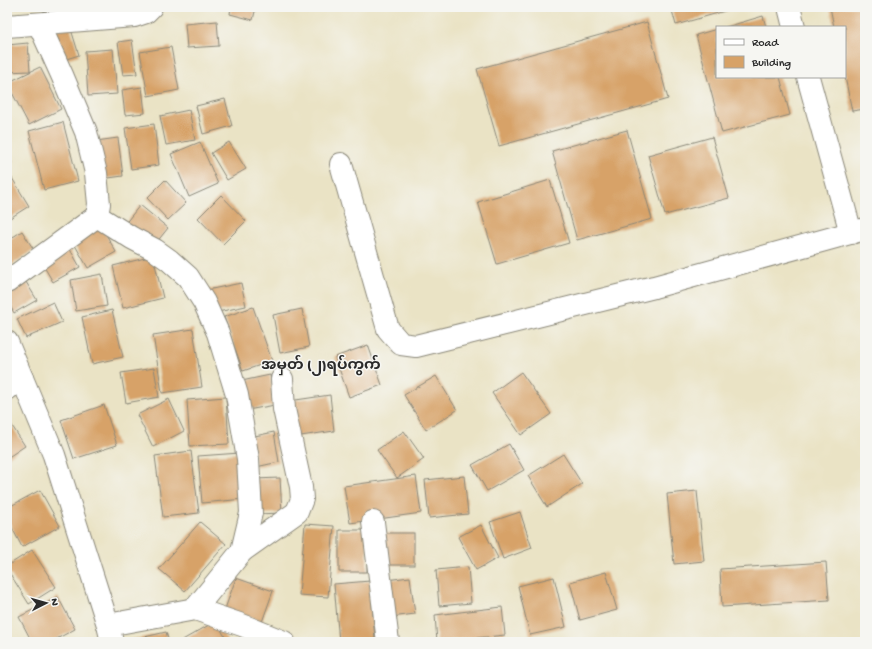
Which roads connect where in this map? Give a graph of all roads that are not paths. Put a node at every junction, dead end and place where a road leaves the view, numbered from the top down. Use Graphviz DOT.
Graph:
graph roads {
  1 [pos="151,7"];
  2 [pos="789,7"];
  3 [pos="42,16"];
  4 [pos="7,20"];
  5 [pos="7,26"];
  6 [pos="794,26"];
  7 [pos="808,78"];
  8 [pos="341,164"];
  9 [pos="97,216"];
  10 [pos="858,231"];
  11 [pos="7,282"];
  12 [pos="7,342"];
  13 [pos="282,379"];
  14 [pos="15,383"];
  15 [pos="373,522"];
  16 [pos="242,551"];
  17 [pos="195,609"];
  18 [pos="110,633"];
  19 [pos="284,642"];
  20 [pos="388,642"];
  1 -- 3 [label="street"];
  2 -- 6 [label="street"];
  3 -- 4 [label="street"];
  3 -- 5 [label="street"];
  3 -- 9 [label="street"];
  7 -- 10 [label="street"];
  8 -- 10 [label="street"];
  9 -- 11 [label="street"];
  9 -- 16 [label="street"];
  12 -- 14 [label="street"];
  13 -- 16 [label="street"];
  14 -- 18 [label="street"];
  15 -- 20 [label="street"];
  16 -- 17 [label="street"];
  17 -- 18 [label="street"];
  17 -- 19 [label="street"];
}
